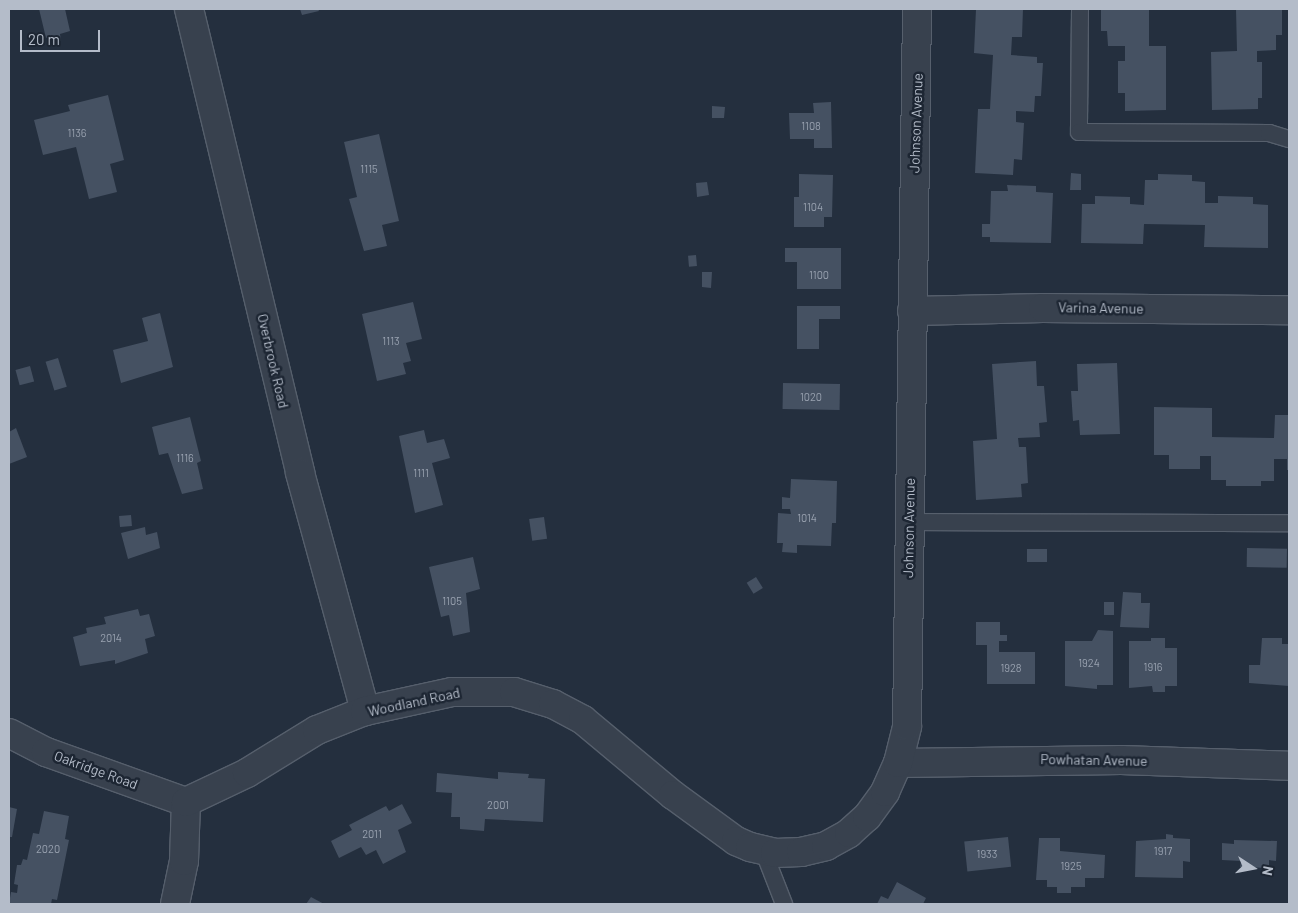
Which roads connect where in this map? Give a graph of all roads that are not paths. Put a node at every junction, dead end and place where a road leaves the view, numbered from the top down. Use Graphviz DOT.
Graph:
graph roads {
  1 [pos="189,9"];
  2 [pos="917,9"];
  3 [pos="1080,9"];
  4 [pos="1289,139"];
  5 [pos="1289,310"];
  6 [pos="912,311"];
  7 [pos="909,522"];
  8 [pos="1289,522"];
  9 [pos="365,711"];
  10 [pos="9,733"];
  11 [pos="898,764"];
  12 [pos="1289,766"];
  13 [pos="673,795"];
  14 [pos="186,802"];
  15 [pos="763,850"];
  16 [pos="176,904"];
  17 [pos="784,904"];
  1 -- 9 [label="street, Overbrook Road"];
  2 -- 6 [label="street, Johnson Avenue"];
  3 -- 4 [label="lane"];
  5 -- 6 [label="street, Varina Avenue"];
  6 -- 7 [label="street, Johnson Avenue"];
  7 -- 8 [label="lane"];
  7 -- 11 [label="street, Johnson Avenue"];
  9 -- 13 [label="street, Woodland Road"];
  9 -- 14 [label="street, Woodland Road"];
  10 -- 14 [label="street, Oakridge Road"];
  11 -- 12 [label="street, Powhatan Avenue"];
  11 -- 15 [label="street, Johnson Avenue"];
  13 -- 15 [label="street, Johnson Avenue"];
  14 -- 16 [label="street"];
  15 -- 17 [label="lane"];
}
